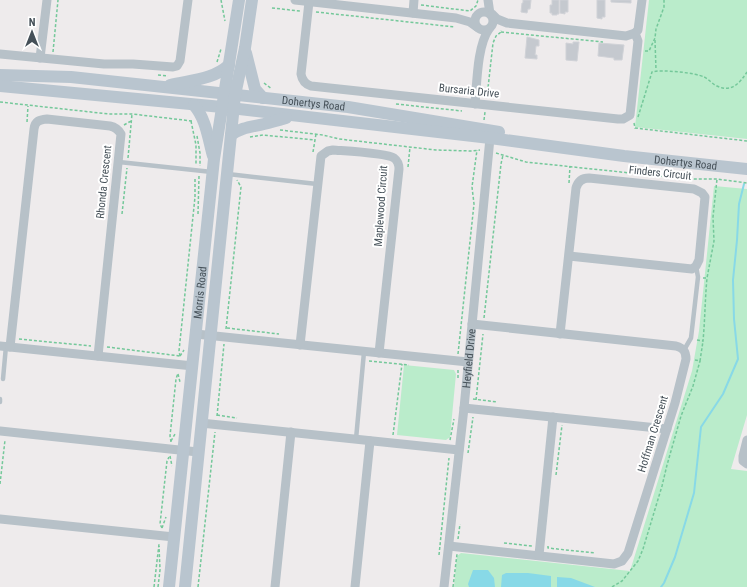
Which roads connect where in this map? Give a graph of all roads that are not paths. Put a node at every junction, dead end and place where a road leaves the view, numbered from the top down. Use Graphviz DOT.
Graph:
graph roads {
  1 [pos="47,0"];
  2 [pos="188,0"];
  3 [pos="239,0"];
  4 [pos="252,0"];
  5 [pos="295,0"];
  6 [pos="486,0"];
  7 [pos="642,0"];
  8 [pos="309,2"];
  9 [pos="413,6"];
  10 [pos="479,13"];
  11 [pos="491,14"];
  12 [pos="456,22"];
  13 [pos="504,26"];
  14 [pos="478,27"];
  15 [pos="490,28"];
  16 [pos="635,33"];
  17 [pos="245,48"];
  18 [pos="481,48"];
  19 [pos="0,54"];
  20 [pos="40,58"];
  21 [pos="223,64"];
  22 [pos="0,75"];
  23 [pos="0,86"];
  24 [pos="163,87"];
  25 [pos="229,94"];
  26 [pos="263,98"];
  27 [pos="475,104"];
  28 [pos="194,105"];
  29 [pos="222,107"];
  30 [pos="234,109"];
  31 [pos="293,116"];
  32 [pos="488,130"];
  33 [pos="231,135"];
  34 [pos="214,159"];
  35 [pos="119,162"];
  36 [pos="747,169"];
  37 [pos="213,173"];
  38 [pos="232,174"];
  39 [pos="317,184"];
  40 [pos="569,256"];
  41 [pos="696,266"];
  42 [pos="471,328"];
  43 [pos="196,334"];
  44 [pos="560,334"];
  45 [pos="210,335"];
  46 [pos="300,345"];
  47 [pos="5,346"];
  48 [pos="364,352"];
  49 [pos="379,353"];
  50 [pos="685,354"];
  51 [pos="98,356"];
  52 [pos="468,362"];
  53 [pos="193,366"];
  54 [pos="2,379"];
  55 [pos="0,399"];
  56 [pos="0,402"];
  57 [pos="464,403"];
  58 [pos="553,417"];
  59 [pos="201,423"];
  60 [pos="667,429"];
  61 [pos="291,432"];
  62 [pos="2,435"];
  63 [pos="356,439"];
  64 [pos="747,440"];
  65 [pos="370,441"];
  66 [pos="453,446"];
  67 [pos="184,450"];
  68 [pos="198,452"];
  69 [pos="745,462"];
  70 [pos="0,519"];
  71 [pos="174,537"];
  72 [pos="453,547"];
  73 [pos="539,555"];
  74 [pos="169,587"];
  75 [pos="185,587"];
  76 [pos="275,587"];
  77 [pos="355,587"];
  78 [pos="444,587"];
  1 -- 20 [label="street"];
  2 -- 20 [label="street"];
  3 -- 21 [label="street, Morris Road"];
  4 -- 17 [label="street, Morris Road"];
  5 -- 8 [label="street"];
  6 -- 10 [label="street"];
  6 -- 11 [label="street"];
  7 -- 16 [label="street"];
  8 -- 9 [label="street"];
  8 -- 27 [label="street, Bursaria Drive"];
  9 -- 12 [label="street"];
  10 -- 11 [label="street"];
  10 -- 12 [label="street"];
  10 -- 14 [label="street"];
  11 -- 13 [label="street"];
  11 -- 15 [label="street"];
  12 -- 14 [label="street"];
  13 -- 15 [label="street"];
  13 -- 16 [label="street"];
  14 -- 15 [label="street"];
  14 -- 18 [label="street"];
  15 -- 18 [label="street"];
  16 -- 27 [label="street, Bursaria Drive"];
  17 -- 25 [label="street, Morris Road"];
  17 -- 26 [label="street"];
  18 -- 27 [label="street"];
  19 -- 20 [label="street"];
  21 -- 24 [label="street"];
  21 -- 25 [label="street, Morris Road"];
  22 -- 24 [label="street, Dohertys Road"];
  23 -- 28 [label="street, Dohertys Road"];
  24 -- 25 [label="street, Dohertys Road"];
  25 -- 26 [label="street, Dohertys Road"];
  25 -- 29 [label="street, Morris Road"];
  25 -- 30 [label="street, Morris Road"];
  26 -- 32 [label="street, Dohertys Road"];
  28 -- 29 [label="street, Dohertys Road"];
  28 -- 34 [label="street"];
  29 -- 30 [label="street, Dohertys Road"];
  29 -- 34 [label="street, Morris Road"];
  30 -- 31 [label="street, Dohertys Road"];
  30 -- 33 [label="street, Morris Road"];
  31 -- 32 [label="street, Dohertys Road"];
  31 -- 33 [label="street"];
  32 -- 36 [label="street, Dohertys Road"];
  32 -- 42 [label="street, Heyfield Drive"];
  33 -- 38 [label="street, Morris Road"];
  34 -- 37 [label="street, Morris Road"];
  35 -- 37 [label="lane"];
  35 -- 47 [label="street, Rhonda Crescent"];
  35 -- 51 [label="street, Rhonda Crescent"];
  37 -- 43 [label="street, Morris Road"];
  38 -- 39 [label="lane"];
  38 -- 45 [label="street, Morris Road"];
  39 -- 46 [label="street, Maplewood Circuit"];
  39 -- 49 [label="street, Maplewood Circuit"];
  40 -- 41 [label="street"];
  40 -- 41 [label="street, Finders Circuit"];
  40 -- 44 [label="street"];
  41 -- 50 [label="lane"];
  42 -- 44 [label="street"];
  42 -- 52 [label="street, Heyfield Drive"];
  43 -- 45 [label="street"];
  43 -- 53 [label="street, Morris Road"];
  44 -- 50 [label="street"];
  45 -- 46 [label="street"];
  45 -- 59 [label="street, Morris Road"];
  46 -- 48 [label="street"];
  47 -- 51 [label="street"];
  47 -- 54 [label="lane"];
  48 -- 49 [label="street"];
  48 -- 63 [label="lane"];
  49 -- 52 [label="street"];
  50 -- 60 [label="street, Hoffman Crescent"];
  51 -- 53 [label="street"];
  52 -- 57 [label="street, Heyfield Drive"];
  53 -- 67 [label="street, Morris Road"];
  55 -- 56 [label="lane"];
  57 -- 58 [label="street"];
  57 -- 66 [label="street, Heyfield Drive"];
  58 -- 60 [label="street"];
  58 -- 73 [label="street"];
  59 -- 61 [label="street"];
  59 -- 68 [label="street, Morris Road"];
  60 -- 73 [label="street, Hoffman Crescent"];
  61 -- 63 [label="street"];
  61 -- 76 [label="street"];
  62 -- 67 [label="street"];
  63 -- 65 [label="street"];
  64 -- 69 [label="street"];
  65 -- 66 [label="street"];
  65 -- 77 [label="street"];
  66 -- 72 [label="street, Heyfield Drive"];
  67 -- 68 [label="street"];
  67 -- 71 [label="street, Morris Road"];
  68 -- 75 [label="street, Morris Road"];
  70 -- 71 [label="street"];
  71 -- 74 [label="street, Morris Road"];
  72 -- 73 [label="street, Hoffman Crescent"];
  72 -- 78 [label="street, Heyfield Drive"];
}
